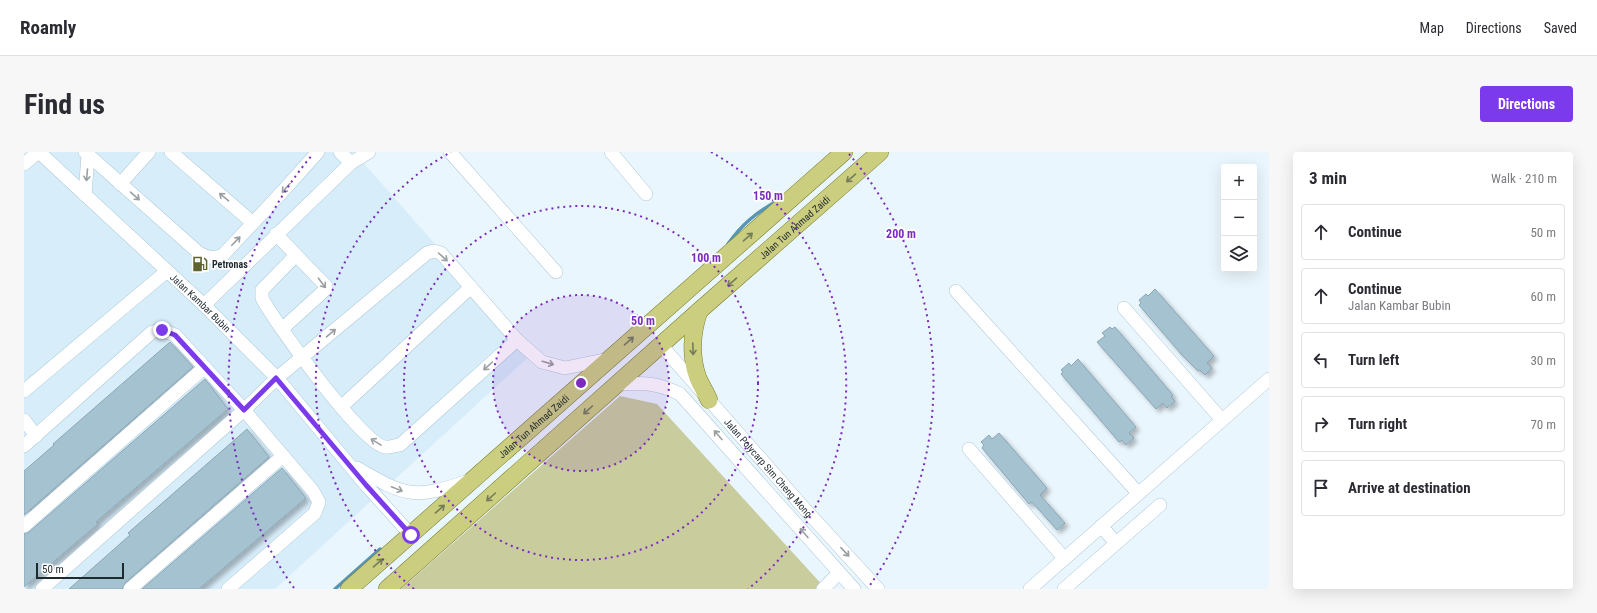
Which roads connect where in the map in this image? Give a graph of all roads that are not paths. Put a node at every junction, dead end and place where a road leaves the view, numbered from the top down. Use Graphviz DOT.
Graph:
graph roads {
  1 [pos="39,152"];
  2 [pos="150,152"];
  3 [pos="340,152"];
  4 [pos="369,152"];
  5 [pos="450,152"];
  6 [pos="611,152"];
  7 [pos="844,152"];
  8 [pos="880,152"];
  9 [pos="86,154"];
  10 [pos="314,154"];
  11 [pos="179,155"];
  12 [pos="351,163"];
  13 [pos="24,164"];
  14 [pos="120,184"];
  15 [pos="646,194"];
  16 [pos="85,195"];
  17 [pos="253,222"];
  18 [pos="276,234"];
  19 [pos="296,255"];
  20 [pos="167,271"];
  21 [pos="556,272"];
  22 [pos="471,287"];
  23 [pos="956,291"];
  24 [pos="204,304"];
  25 [pos="1124,308"];
  26 [pos="699,311"];
  27 [pos="282,329"];
  28 [pos="517,340"];
  29 [pos="661,345"];
  30 [pos="301,358"];
  31 [pos="609,359"];
  32 [pos="205,367"];
  33 [pos="276,378"];
  34 [pos="1269,379"];
  35 [pos="617,384"];
  36 [pos="24,391"];
  37 [pos="709,400"];
  38 [pos="341,407"];
  39 [pos="244,410"];
  40 [pos="24,420"];
  41 [pos="1222,420"];
  42 [pos="36,436"];
  43 [pos="24,446"];
  44 [pos="969,449"];
  45 [pos="283,456"];
  46 [pos="350,465"];
  47 [pos="475,479"];
  48 [pos="1138,493"];
  49 [pos="1160,505"];
  50 [pos="803,507"];
  51 [pos="24,526"];
  52 [pos="1101,526"];
  53 [pos="411,535"];
  54 [pos="1116,544"];
  55 [pos="1064,558"];
  56 [pos="839,573"];
  57 [pos="42,589"];
  58 [pos="130,589"];
  59 [pos="228,589"];
  60 [pos="349,589"];
  61 [pos="387,589"];
  62 [pos="823,589"];
  63 [pos="854,589"];
  64 [pos="878,589"];
  65 [pos="1030,589"];
  66 [pos="1064,589"];
  1 -- 13 [label="street"];
  1 -- 16 [label="street, Jalan Kambar Bubin"];
  2 -- 14 [label="street"];
  3 -- 12 [label="street"];
  4 -- 12 [label="street"];
  5 -- 21 [label="street"];
  6 -- 15 [label="street"];
  31 -- 7 [label="main road, Jalan Tun Ahmad Zaidi, one-way"];
  8 -- 26 [label="main road, Jalan Tun Ahmad Zaidi, one-way"];
  9 -- 14 [label="street"];
  9 -- 16 [label="street, one-way"];
  10 -- 17 [label="street, one-way"];
  17 -- 11 [label="street, one-way"];
  12 -- 18 [label="street"];
  14 -- 17 [label="street, one-way"];
  16 -- 20 [label="street, Jalan Kambar Bubin"];
  18 -- 19 [label="street"];
  18 -- 24 [label="street"];
  19 -- 27 [label="street"];
  19 -- 27 [label="street, one-way"];
  20 -- 24 [label="street, Jalan Kambar Bubin"];
  20 -- 36 [label="street"];
  22 -- 28 [label="street"];
  30 -- 22 [label="street, one-way"];
  22 -- 38 [label="street"];
  23 -- 48 [label="street"];
  24 -- 33 [label="street, Jalan Kambar Bubin"];
  25 -- 41 [label="street"];
  26 -- 29 [label="main road, Jalan Tun Ahmad Zaidi"];
  26 -- 37 [label="main road, one-way"];
  27 -- 30 [label="street"];
  28 -- 31 [label="street, one-way"];
  28 -- 38 [label="street, one-way"];
  29 -- 35 [label="main road, Jalan Tun Ahmad Zaidi"];
  29 -- 37 [label="street, Jalan Polycarp Sim Cheng Mong"];
  30 -- 33 [label="street"];
  30 -- 38 [label="street"];
  31 -- 47 [label="main road, Jalan Tun Ahmad Zaidi"];
  32 -- 39 [label="street"];
  32 -- 42 [label="street"];
  32 -- 51 [label="street"];
  33 -- 39 [label="street"];
  33 -- 46 [label="street, Jalan Kambar Bubin"];
  34 -- 41 [label="street"];
  56 -- 35 [label="street, Jalan Polycarp Sim Cheng Mong, one-way"];
  35 -- 61 [label="main road, Jalan Tun Ahmad Zaidi, one-way"];
  37 -- 50 [label="street, Jalan Polycarp Sim Cheng Mong"];
  39 -- 45 [label="street"];
  39 -- 57 [label="street"];
  40 -- 42 [label="street"];
  41 -- 48 [label="street"];
  42 -- 43 [label="street"];
  44 -- 55 [label="street"];
  45 -- 58 [label="street"];
  45 -- 59 [label="street"];
  46 -- 47 [label="street, one-way"];
  46 -- 53 [label="street, Jalan Kambar Bubin"];
  53 -- 47 [label="main road, Jalan Tun Ahmad Zaidi, one-way"];
  48 -- 52 [label="street"];
  49 -- 54 [label="street"];
  50 -- 56 [label="street"];
  50 -- 64 [label="street, Jalan Polycarp Sim Cheng Mong, one-way"];
  52 -- 54 [label="street"];
  52 -- 55 [label="street"];
  60 -- 53 [label="main road, Jalan Tun Ahmad Zaidi, one-way"];
  54 -- 66 [label="street"];
  55 -- 65 [label="street"];
  56 -- 62 [label="street"];
  56 -- 63 [label="street, Jalan Polycarp Sim Cheng Mong"];
}
